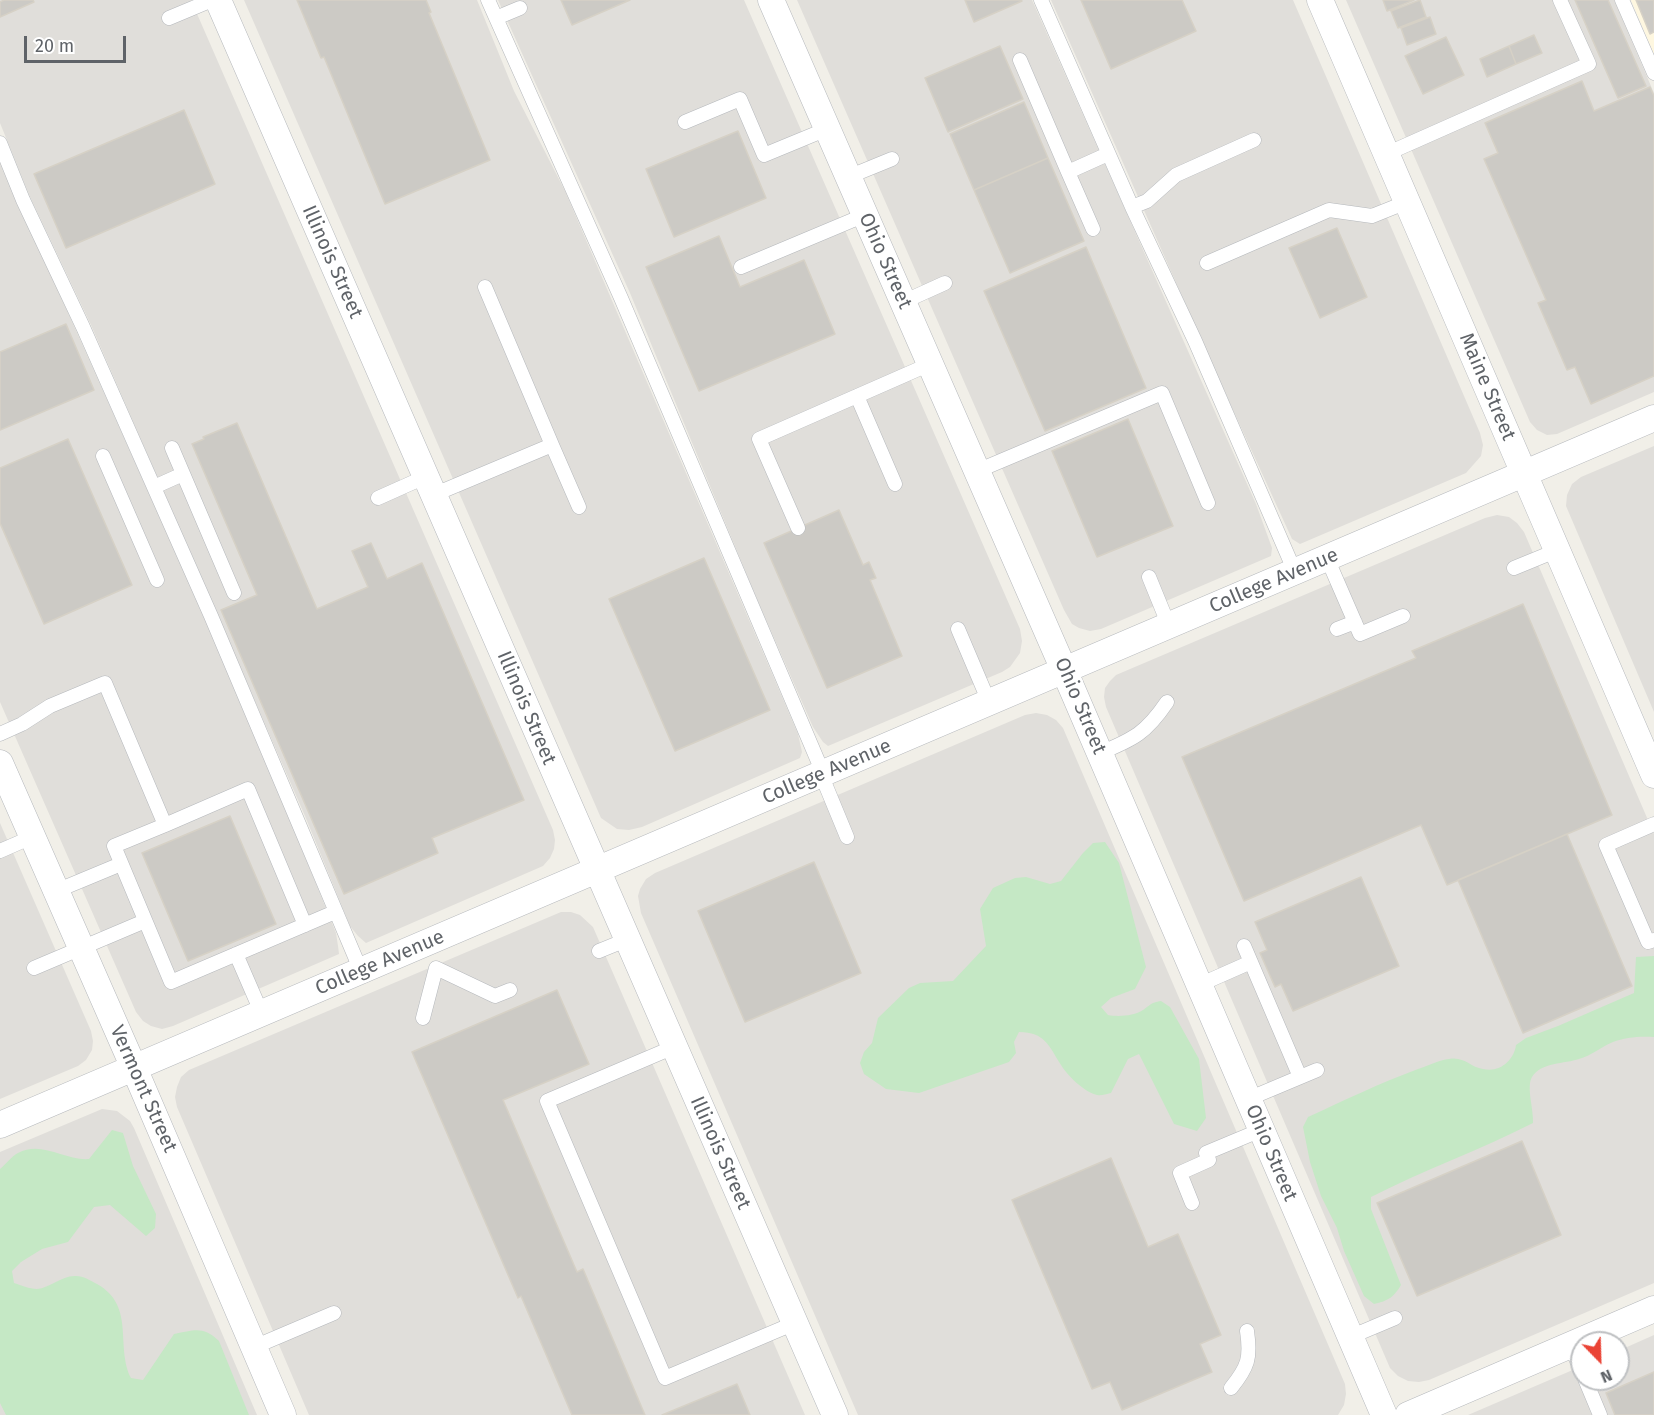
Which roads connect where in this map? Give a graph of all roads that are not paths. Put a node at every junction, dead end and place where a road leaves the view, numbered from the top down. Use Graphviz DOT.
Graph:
graph roads {
  1 [pos="212,0"];
  2 [pos="218,0"];
  3 [pos="488,0"];
  4 [pos="771,0"];
  5 [pos="1041,0"];
  6 [pos="1320,0"];
  7 [pos="1560,0"];
  8 [pos="1622,0"];
  9 [pos="520,8"];
  10 [pos="169,18"];
  11 [pos="496,18"];
  12 [pos="1020,60"];
  13 [pos="1654,73"];
  14 [pos="685,122"];
  15 [pos="827,129"];
  16 [pos="1254,140"];
  17 [pos="0,143"];
  18 [pos="1386,153"];
  19 [pos="1108,154"];
  20 [pos="892,159"];
  21 [pos="1068,172"];
  22 [pos="848,177"];
  23 [pos="1407,202"];
  24 [pos="1132,207"];
  25 [pos="865,215"];
  26 [pos="1093,229"];
  27 [pos="1207,263"];
  28 [pos="741,267"];
  29 [pos="945,283"];
  30 [pos="485,287"];
  31 [pos="903,302"];
  32 [pos="930,364"];
  33 [pos="857,396"];
  34 [pos="1654,418"];
  35 [pos="552,445"];
  36 [pos="172,448"];
  37 [pos="103,456"];
  38 [pos="977,471"];
  39 [pos="183,474"];
  40 [pos="1525,474"];
  41 [pos="895,484"];
  42 [pos="429,486"];
  43 [pos="154,487"];
  44 [pos="378,498"];
  45 [pos="1208,503"];
  46 [pos="579,507"];
  47 [pos="798,528"];
  48 [pos="1557,550"];
  49 [pos="1328,558"];
  50 [pos="1514,568"];
  51 [pos="1295,572"];
  52 [pos="1149,577"];
  53 [pos="157,579"];
  54 [pos="234,593"];
  55 [pos="1403,616"];
  56 [pos="1355,622"];
  57 [pos="1169,626"];
  58 [pos="958,629"];
  59 [pos="1337,629"];
  60 [pos="1064,670"];
  61 [pos="989,702"];
  62 [pos="1167,702"];
  63 [pos="0,734"];
  64 [pos="1100,753"];
  65 [pos="0,763"];
  66 [pos="822,774"];
  67 [pos="1654,775"];
  68 [pos="1654,824"];
  69 [pos="165,825"];
  70 [pos="33,837"];
  71 [pos="847,837"];
  72 [pos="0,851"];
  73 [pos="121,864"];
  74 [pos="596,870"];
  75 [pos="56,891"];
  76 [pos="335,912"];
  77 [pos="145,921"];
  78 [pos="305,925"];
  79 [pos="626,940"];
  80 [pos="1654,940"];
  81 [pos="425,943"];
  82 [pos="1244,946"];
  83 [pos="81,948"];
  84 [pos="599,951"];
  85 [pos="236,954"];
  86 [pos="1251,962"];
  87 [pos="34,968"];
  88 [pos="436,968"];
  89 [pos="361,971"];
  90 [pos="1199,985"];
  91 [pos="510,990"];
  92 [pos="261,1014"];
  93 [pos="423,1018"];
  94 [pos="674,1047"];
  95 [pos="134,1068"];
  96 [pos="1317,1070"];
  97 [pos="1300,1077"];
  98 [pos="1248,1099"];
  99 [pos="0,1125"];
  100 [pos="1261,1130"];
  101 [pos="1192,1203"];
  102 [pos="1654,1309"];
  103 [pos="334,1313"];
  104 [pos="1395,1317"];
  105 [pos="795,1323"];
  106 [pos="1247,1331"];
  107 [pos="1603,1331"];
  108 [pos="1350,1337"];
  109 [pos="1570,1345"];
  110 [pos="254,1347"];
  111 [pos="1231,1388"];
  112 [pos="1590,1391"];
  113 [pos="283,1415"];
  114 [pos="835,1415"];
  115 [pos="1384,1415"];
  116 [pos="1408,1415"];
  117 [pos="1600,1415"];
  1 -- 10 [label="lane"];
  2 -- 42 [label="street, Illinois Street"];
  3 -- 11 [label="lane"];
  4 -- 15 [label="street, Ohio Street"];
  5 -- 19 [label="lane"];
  6 -- 18 [label="street, Maine Street"];
  7 -- 18 [label="lane"];
  8 -- 13 [label="lane"];
  9 -- 11 [label="lane"];
  11 -- 66 [label="lane"];
  12 -- 21 [label="lane"];
  14 -- 15 [label="lane"];
  15 -- 22 [label="street, Ohio Street"];
  16 -- 24 [label="lane"];
  17 -- 43 [label="lane"];
  18 -- 23 [label="street, Maine Street"];
  19 -- 21 [label="lane"];
  19 -- 24 [label="lane"];
  20 -- 22 [label="lane"];
  21 -- 26 [label="lane"];
  22 -- 25 [label="street, Ohio Street"];
  23 -- 27 [label="lane"];
  23 -- 40 [label="street, Maine Street"];
  24 -- 51 [label="lane"];
  25 -- 28 [label="lane"];
  25 -- 31 [label="street, Ohio Street"];
  29 -- 31 [label="lane"];
  30 -- 35 [label="lane"];
  31 -- 32 [label="street, Ohio Street"];
  32 -- 33 [label="lane"];
  32 -- 38 [label="street, Ohio Street"];
  33 -- 41 [label="lane"];
  33 -- 47 [label="lane"];
  34 -- 40 [label="street, College Avenue"];
  35 -- 42 [label="lane"];
  35 -- 46 [label="lane"];
  36 -- 39 [label="lane"];
  37 -- 53 [label="lane"];
  38 -- 45 [label="lane"];
  38 -- 60 [label="street, Ohio Street"];
  39 -- 43 [label="lane"];
  39 -- 54 [label="lane"];
  40 -- 48 [label="street, Maine Street"];
  40 -- 49 [label="street, College Avenue"];
  42 -- 44 [label="lane"];
  42 -- 74 [label="street, Illinois Street"];
  43 -- 76 [label="lane"];
  48 -- 50 [label="lane"];
  48 -- 67 [label="street, Maine Street"];
  49 -- 51 [label="street, College Avenue"];
  49 -- 56 [label="lane"];
  51 -- 57 [label="street, College Avenue"];
  52 -- 57 [label="lane"];
  55 -- 56 [label="lane"];
  56 -- 59 [label="lane"];
  57 -- 60 [label="street, College Avenue"];
  58 -- 61 [label="lane"];
  60 -- 61 [label="street, College Avenue"];
  60 -- 64 [label="street, Ohio Street"];
  61 -- 66 [label="street, College Avenue"];
  62 -- 64 [label="lane"];
  63 -- 69 [label="lane"];
  64 -- 90 [label="street, Ohio Street"];
  65 -- 70 [label="street, Vermont Street"];
  66 -- 71 [label="lane"];
  66 -- 74 [label="street, College Avenue"];
  68 -- 80 [label="lane"];
  69 -- 73 [label="lane"];
  69 -- 78 [label="lane"];
  70 -- 72 [label="lane"];
  70 -- 75 [label="street, Vermont Street"];
  73 -- 75 [label="lane"];
  73 -- 77 [label="lane"];
  74 -- 79 [label="street, Illinois Street"];
  74 -- 81 [label="street, College Avenue"];
  75 -- 83 [label="street, Vermont Street"];
  76 -- 78 [label="lane"];
  76 -- 89 [label="lane"];
  77 -- 83 [label="lane"];
  77 -- 85 [label="lane"];
  78 -- 85 [label="lane"];
  79 -- 84 [label="lane"];
  79 -- 94 [label="street, Illinois Street"];
  81 -- 88 [label="lane"];
  81 -- 89 [label="street, College Avenue"];
  82 -- 86 [label="lane"];
  83 -- 87 [label="lane"];
  83 -- 95 [label="street, Vermont Street"];
  85 -- 92 [label="lane"];
  86 -- 90 [label="lane"];
  86 -- 97 [label="lane"];
  88 -- 91 [label="lane"];
  88 -- 93 [label="lane"];
  89 -- 92 [label="street, College Avenue"];
  90 -- 98 [label="street, Ohio Street"];
  92 -- 95 [label="street, College Avenue"];
  94 -- 105 [label="street, Illinois Street"];
  94 -- 105 [label="lane"];
  95 -- 99 [label="street, College Avenue"];
  95 -- 110 [label="street, Vermont Street"];
  96 -- 97 [label="lane"];
  97 -- 98 [label="lane"];
  98 -- 100 [label="street, Ohio Street"];
  100 -- 101 [label="lane"];
  100 -- 108 [label="street, Ohio Street"];
  102 -- 107 [label="street"];
  103 -- 110 [label="lane"];
  104 -- 108 [label="lane"];
  105 -- 114 [label="street, Illinois Street"];
  106 -- 111 [label="lane"];
  108 -- 115 [label="street, Ohio Street"];
  109 -- 116 [label="street"];
  110 -- 113 [label="street, Vermont Street"];
  112 -- 117 [label="lane"];
}
